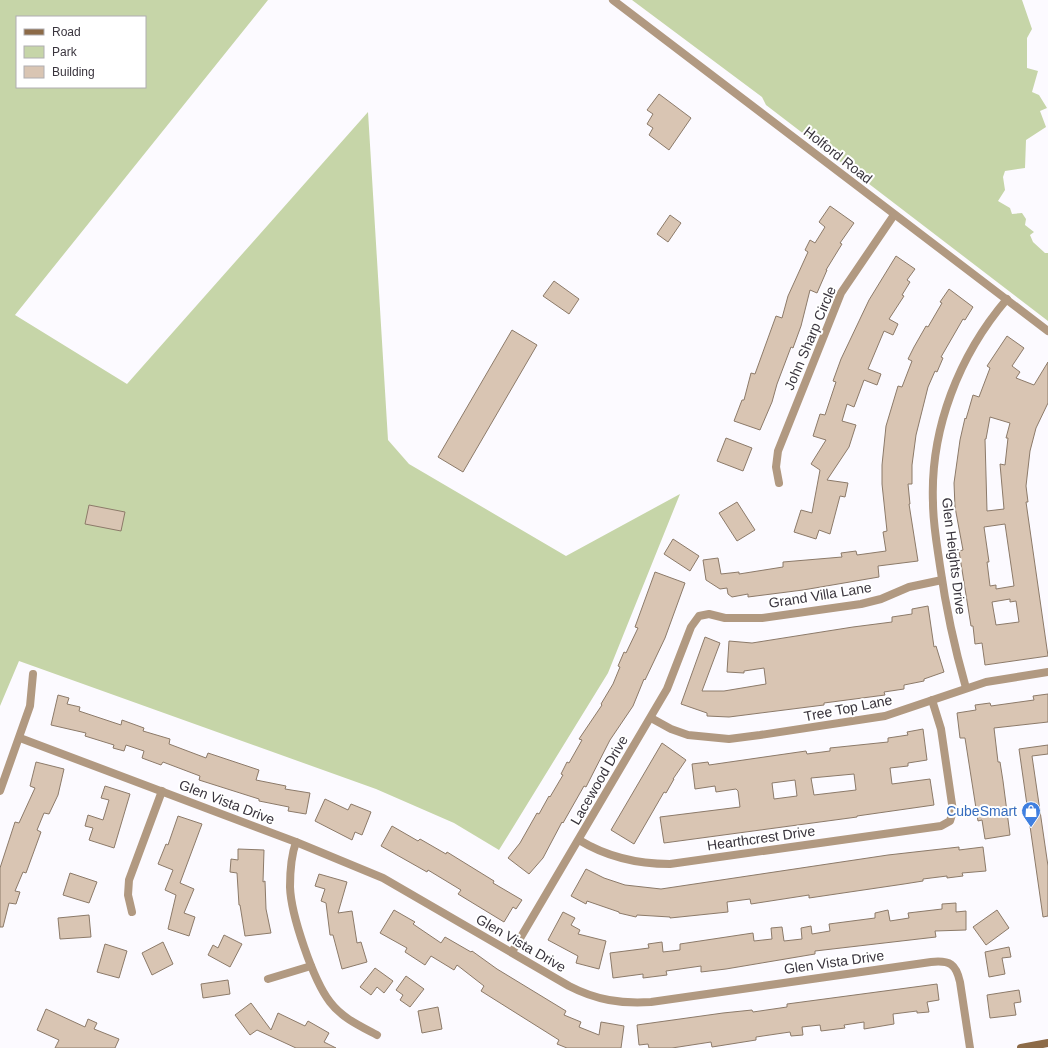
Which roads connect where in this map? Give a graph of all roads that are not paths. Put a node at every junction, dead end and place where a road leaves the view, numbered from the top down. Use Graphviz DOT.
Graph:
graph roads {
  1 [pos="613,0"];
  2 [pos="894,215"];
  3 [pos="1007,299"];
  4 [pos="1048,330"];
  5 [pos="779,483"];
  6 [pos="942,580"];
  7 [pos="698,616"];
  8 [pos="1048,672"];
  9 [pos="33,674"];
  10 [pos="966,688"];
  11 [pos="932,700"];
  12 [pos="651,718"];
  13 [pos="20,738"];
  14 [pos="0,791"];
  15 [pos="162,791"];
  16 [pos="579,840"];
  17 [pos="296,842"];
  18 [pos="132,912"];
  19 [pos="512,952"];
  20 [pos="311,966"];
  21 [pos="268,979"];
  22 [pos="377,1036"];
  23 [pos="1048,1043"];
  24 [pos="970,1048"];
  25 [pos="1021,1048"];
  1 -- 2 [label="street, Holford Road"];
  2 -- 3 [label="street, Holford Road"];
  2 -- 5 [label="street, John Sharp Circle"];
  3 -- 4 [label="street, Holford Road"];
  3 -- 6 [label="street, Glen Heights Drive"];
  6 -- 7 [label="street, Grand Villa Lane"];
  6 -- 10 [label="street, Glen Heights Drive"];
  7 -- 12 [label="street, Lacewood Drive"];
  8 -- 10 [label="street, Tree Top Lane"];
  9 -- 13 [label="street"];
  10 -- 11 [label="street, Tree Top Lane"];
  11 -- 12 [label="street, Tree Top Lane"];
  11 -- 16 [label="street, Hearthcrest Drive"];
  12 -- 16 [label="street, Lacewood Drive"];
  13 -- 14 [label="street"];
  13 -- 15 [label="street, Glen Vista Drive"];
  15 -- 17 [label="street, Glen Vista Drive"];
  15 -- 18 [label="street"];
  16 -- 19 [label="street, Lacewood Drive"];
  17 -- 19 [label="street, Glen Vista Drive"];
  17 -- 20 [label="street"];
  19 -- 24 [label="street, Glen Vista Drive"];
  20 -- 21 [label="street"];
  20 -- 22 [label="street"];
  23 -- 25 [label="main road"];
}
